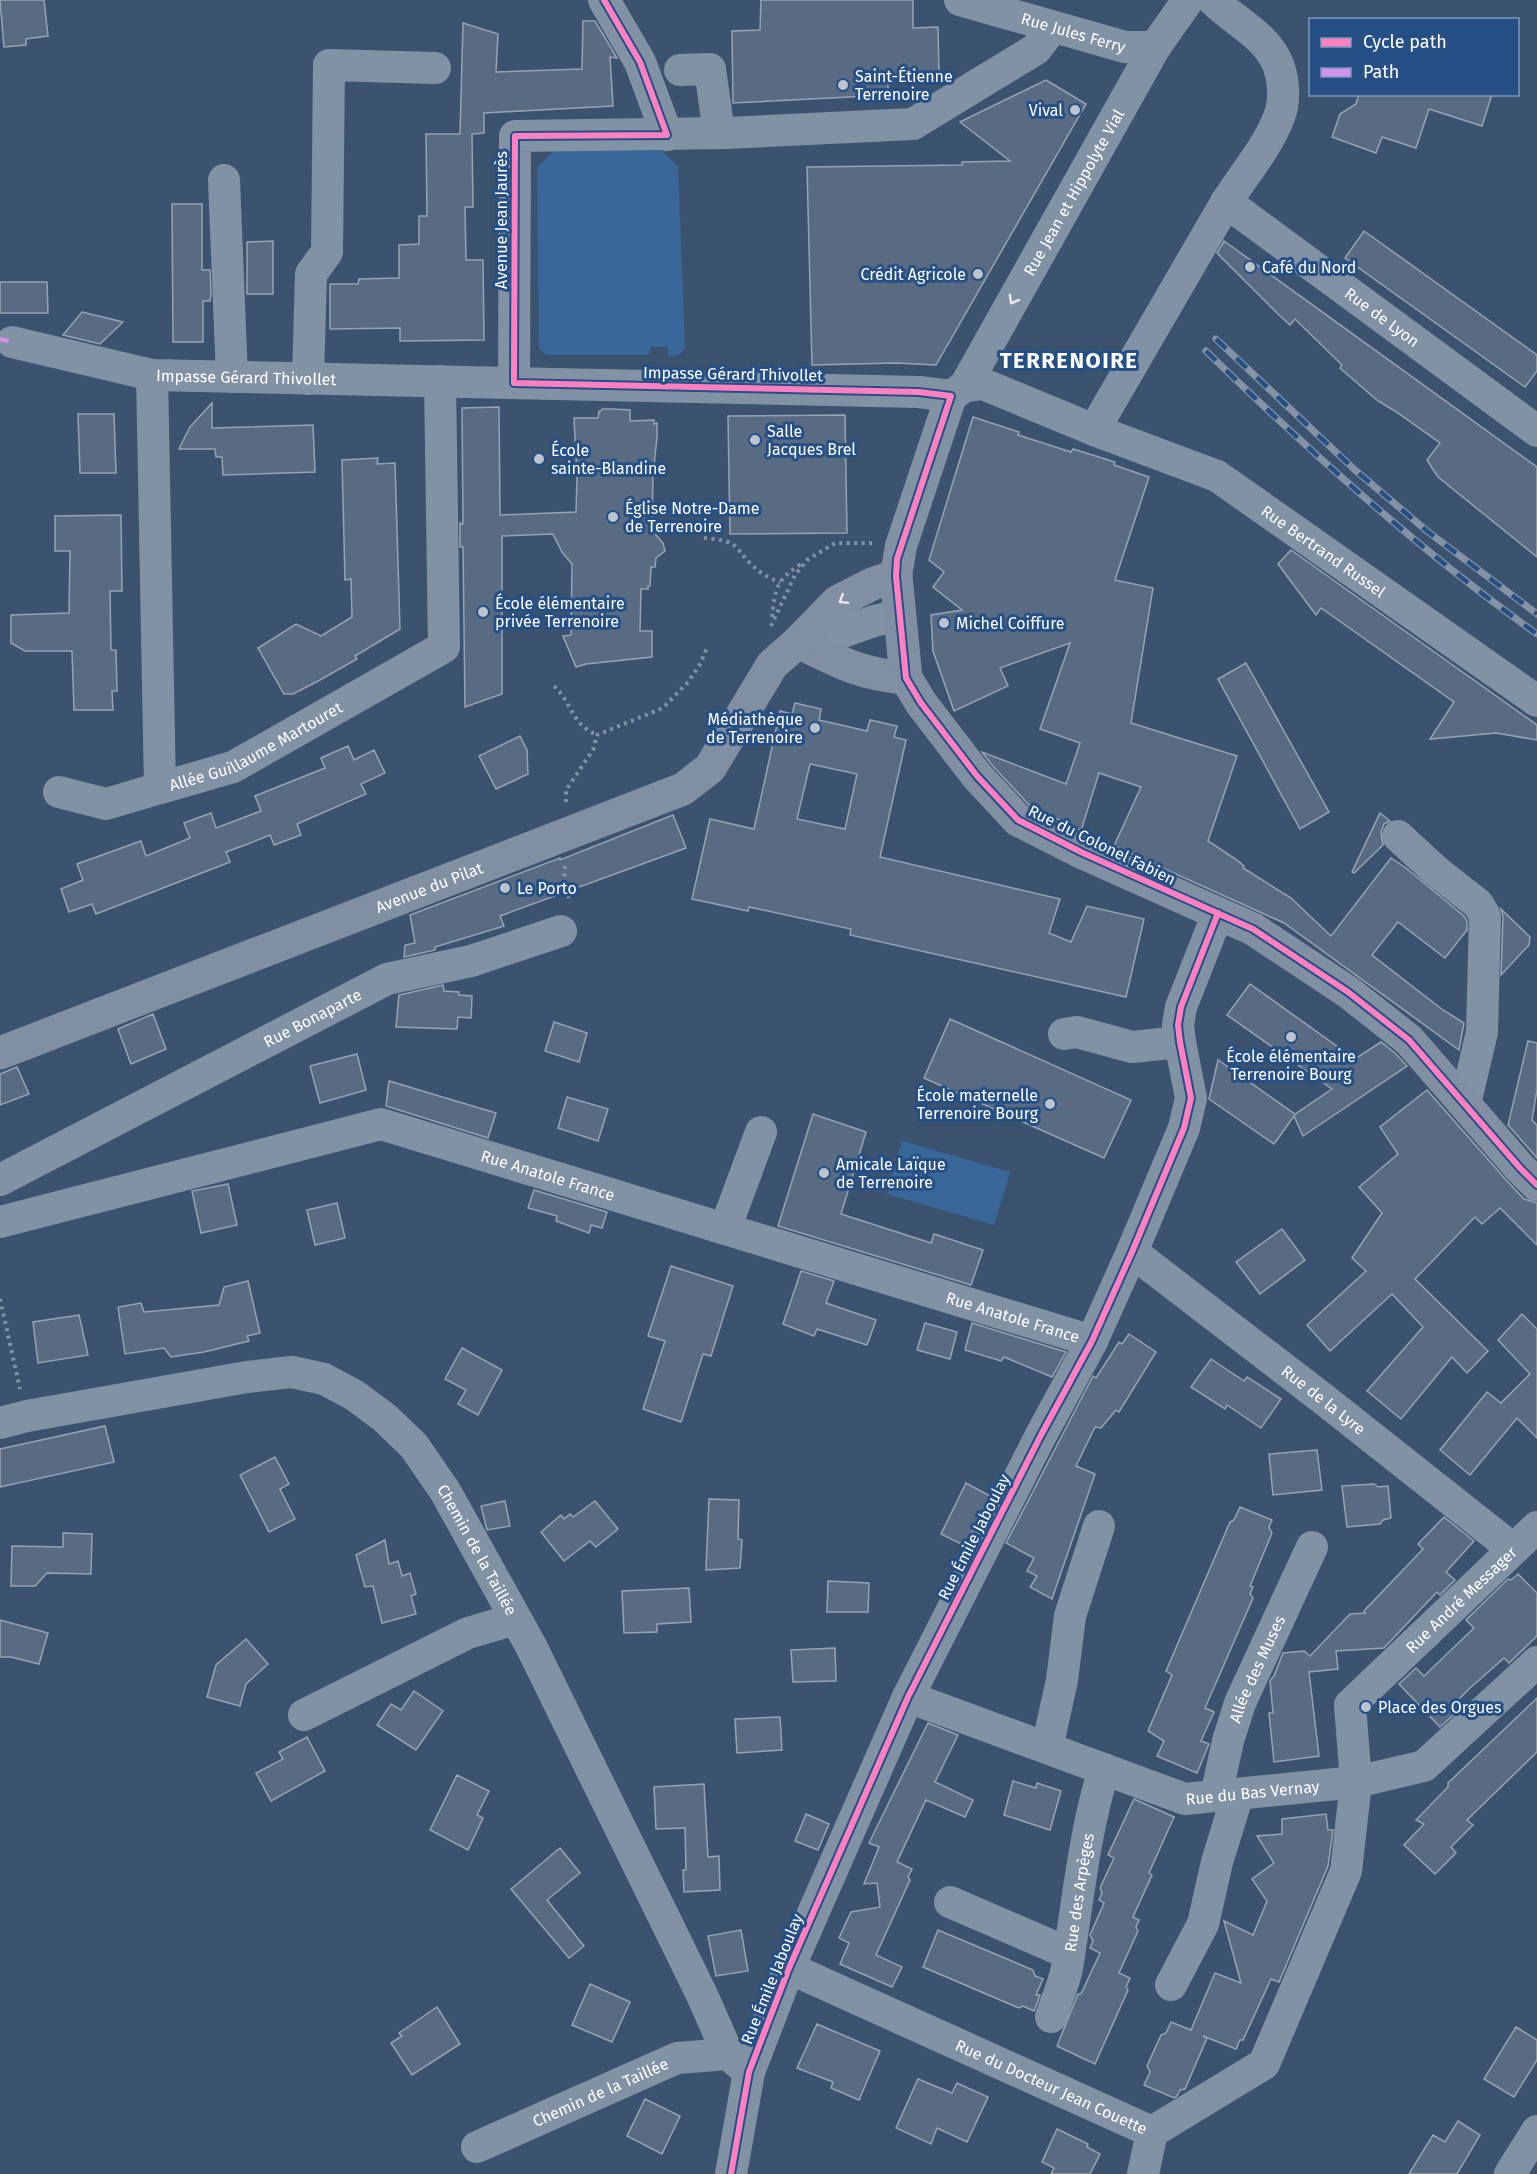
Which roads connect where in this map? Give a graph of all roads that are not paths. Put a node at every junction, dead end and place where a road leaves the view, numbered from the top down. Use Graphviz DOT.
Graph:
graph roads {
  1 [pos="960,0"];
  2 [pos="1188,0"];
  3 [pos="1213,0"];
  4 [pos="604,1"];
  5 [pos="1052,28"];
  6 [pos="1155,47"];
  7 [pos="435,68"];
  8 [pos="680,70"];
  9 [pos="719,133"];
  10 [pos="667,135"];
  11 [pos="224,180"];
  12 [pos="1226,202"];
  13 [pos="12,342"];
  14 [pos="152,375"];
  15 [pos="232,377"];
  16 [pos="308,378"];
  17 [pos="440,381"];
  18 [pos="514,383"];
  19 [pos="958,391"];
  20 [pos="1094,430"];
  21 [pos="1537,431"];
  22 [pos="896,576"];
  23 [pos="899,615"];
  24 [pos="798,642"];
  25 [pos="906,678"];
  26 [pos="1537,702"];
  27 [pos="160,788"];
  28 [pos="59,792"];
  29 [pos="1398,836"];
  30 [pos="1218,913"];
  31 [pos="561,931"];
  32 [pos="1064,1034"];
  33 [pos="1180,1042"];
  34 [pos="0,1053"];
  35 [pos="1465,1104"];
  36 [pos="761,1132"];
  37 [pos="0,1180"];
  38 [pos="1537,1185"];
  39 [pos="0,1222"];
  40 [pos="725,1229"];
  41 [pos="1132,1252"];
  42 [pos="1092,1341"];
  43 [pos="13,1420"];
  44 [pos="1099,1526"];
  45 [pos="1537,1527"];
  46 [pos="1312,1547"];
  47 [pos="1513,1549"];
  48 [pos="515,1619"];
  49 [pos="1537,1662"];
  50 [pos="908,1697"];
  51 [pos="304,1715"];
  52 [pos="1047,1748"];
  53 [pos="1104,1769"];
  54 [pos="1356,1782"];
  55 [pos="1227,1795"];
  56 [pos="950,1902"];
  57 [pos="1068,1953"];
  58 [pos="789,1968"];
  59 [pos="1172,1985"];
  60 [pos="1051,2017"];
  61 [pos="738,2063"];
  62 [pos="1537,2131"];
  63 [pos="1152,2132"];
  64 [pos="477,2147"];
  65 [pos="731,2174"];
  66 [pos="1143,2174"];
  67 [pos="1510,2174"];
  1 -- 5 [label="street, Rue Jules Ferry"];
  2 -- 6 [label="street, Rue Jean et Hippolyte Vial"];
  3 -- 12 [label="street"];
  4 -- 10 [label="street"];
  5 -- 6 [label="street, Rue Jules Ferry"];
  5 -- 9 [label="street, Avenue Jean Jaurès"];
  6 -- 19 [label="street, Rue Jean et Hippolyte Vial, one-way"];
  7 -- 16 [label="street"];
  8 -- 9 [label="street"];
  9 -- 10 [label="street, Avenue Jean Jaurès"];
  10 -- 18 [label="street, Avenue Jean Jaurès"];
  11 -- 15 [label="street"];
  12 -- 20 [label="street"];
  12 -- 21 [label="street, Rue de Lyon"];
  13 -- 14 [label="street, Impasse Gérard Thivollet"];
  14 -- 15 [label="street, Impasse Gérard Thivollet"];
  14 -- 27 [label="street, Allée Guillaume Martouret"];
  15 -- 16 [label="street, Impasse Gérard Thivollet"];
  16 -- 17 [label="street, Impasse Gérard Thivollet"];
  17 -- 18 [label="street, Impasse Gérard Thivollet"];
  17 -- 27 [label="street, Allée Guillaume Martouret"];
  18 -- 19 [label="street, Impasse Gérard Thivollet"];
  19 -- 20 [label="street, Impasse Gérard Thivollet"];
  19 -- 22 [label="street, Rue du Colonel Fabien"];
  20 -- 26 [label="street, Rue Bertrand Russel"];
  22 -- 23 [label="main road, Rue du Colonel Fabien"];
  22 -- 24 [label="main road, Avenue du Pilat, one-way"];
  23 -- 24 [label="street"];
  23 -- 25 [label="main road, Rue du Colonel Fabien"];
  24 -- 25 [label="main road"];
  24 -- 34 [label="main road, Avenue du Pilat"];
  25 -- 30 [label="main road, Rue du Colonel Fabien"];
  27 -- 28 [label="street"];
  29 -- 35 [label="street"];
  30 -- 33 [label="street, Rue Émile Jaboulay"];
  30 -- 35 [label="main road, Rue du Colonel Fabien"];
  31 -- 37 [label="street, Rue Bonaparte"];
  32 -- 33 [label="street"];
  33 -- 41 [label="street, Rue Émile Jaboulay"];
  35 -- 38 [label="main road, Rue du Colonel Fabien"];
  36 -- 40 [label="street"];
  39 -- 40 [label="street, Rue Anatole France"];
  40 -- 42 [label="street, Rue Anatole France"];
  41 -- 42 [label="street, Rue Émile Jaboulay"];
  41 -- 47 [label="street, Rue de la Lyre"];
  42 -- 50 [label="street, Rue Émile Jaboulay"];
  43 -- 48 [label="street, Chemin de la Taillée"];
  44 -- 52 [label="street"];
  45 -- 47 [label="street, Rue André Messager"];
  46 -- 55 [label="street, Allée des Muses"];
  47 -- 54 [label="street, Rue André Messager"];
  48 -- 51 [label="street"];
  48 -- 61 [label="street, Chemin de la Taillée"];
  49 -- 54 [label="street, Rue du Bas Vernay"];
  50 -- 52 [label="street, Rue du Bas Vernay"];
  50 -- 58 [label="street, Rue Émile Jaboulay"];
  52 -- 53 [label="street, Rue du Bas Vernay"];
  53 -- 55 [label="street, Rue du Bas Vernay"];
  53 -- 57 [label="street, Rue des Arpèges"];
  54 -- 55 [label="street, Rue du Bas Vernay"];
  54 -- 63 [label="street, Rue du Docteur Jean Couette"];
  55 -- 59 [label="street, Allée des Muses"];
  56 -- 57 [label="street"];
  57 -- 60 [label="street, Rue des Arpèges"];
  58 -- 61 [label="street, Rue Émile Jaboulay"];
  58 -- 63 [label="street, Rue du Docteur Jean Couette"];
  61 -- 64 [label="street, Chemin de la Taillée"];
  61 -- 65 [label="street, Rue Émile Jaboulay"];
  62 -- 67 [label="street"];
  63 -- 66 [label="street"];
}
